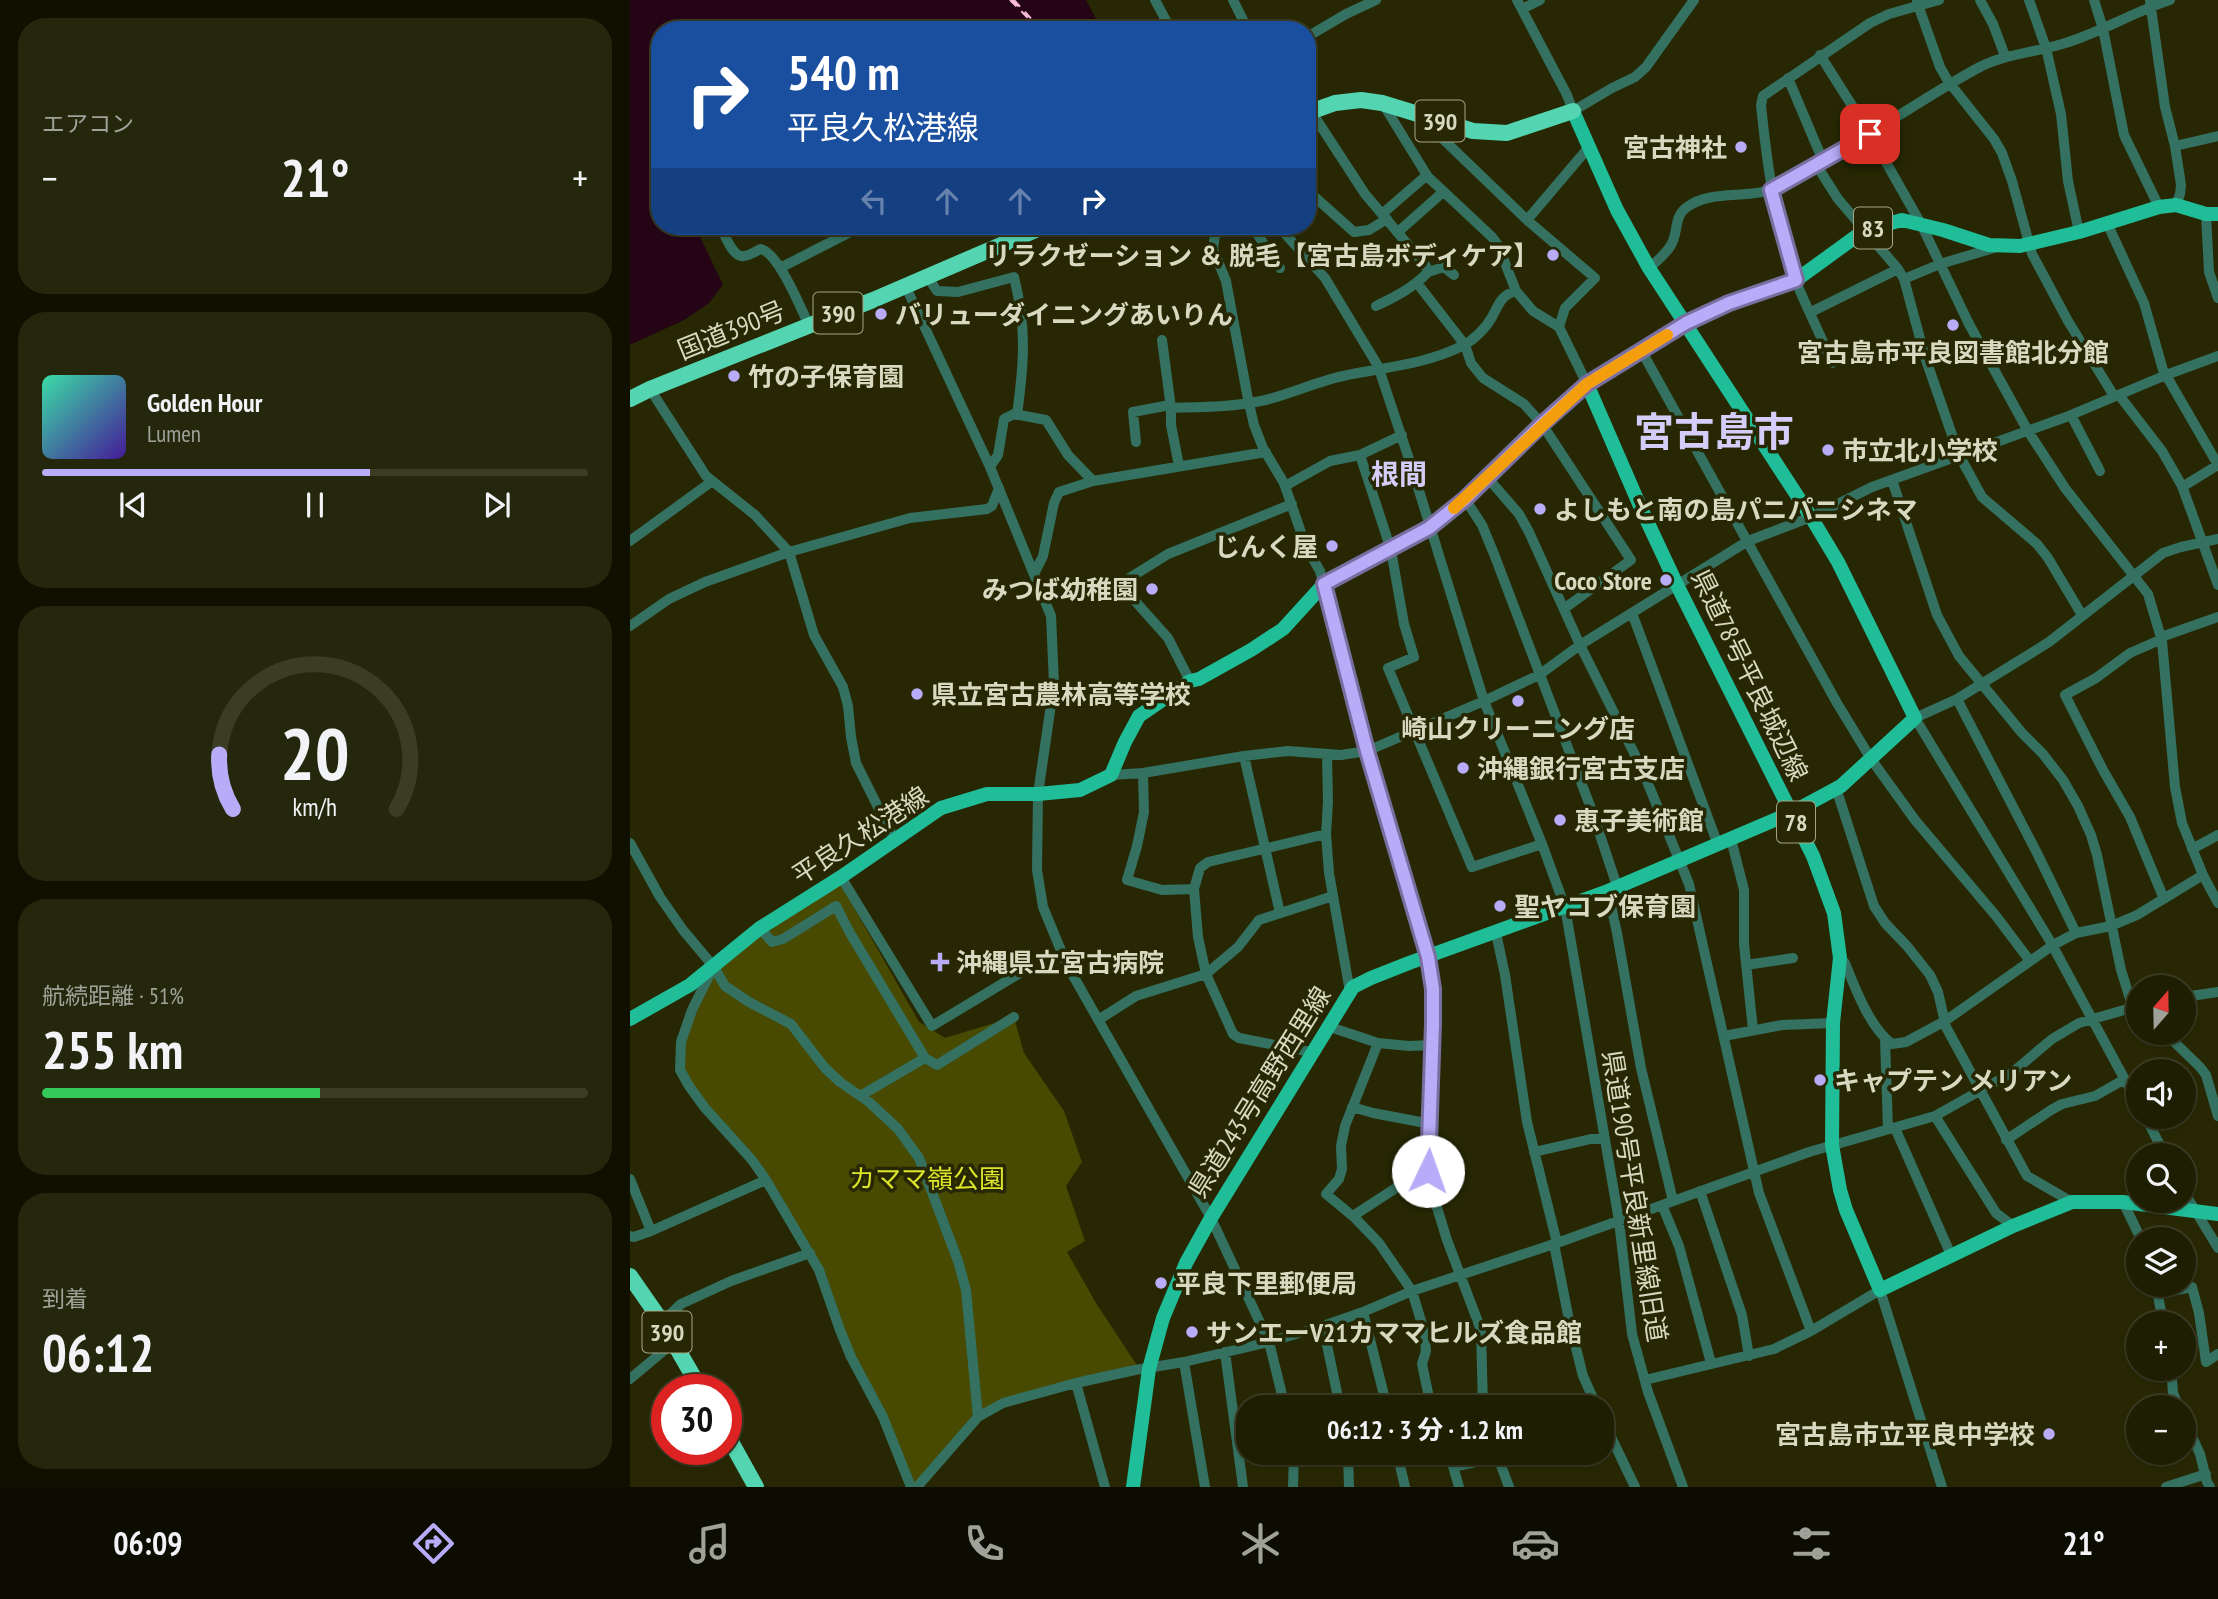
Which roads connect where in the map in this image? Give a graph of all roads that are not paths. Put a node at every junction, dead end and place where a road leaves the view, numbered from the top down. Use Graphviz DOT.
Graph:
graph roads {
  1 [pos="1155,0"];
  2 [pos="1233,0"];
  3 [pos="1376,0"];
  4 [pos="1539,0"];
  5 [pos="1694,0"];
  6 [pos="1938,0"];
  7 [pos="1980,0"];
  8 [pos="2029,0"];
  9 [pos="2094,0"];
  10 [pos="2170,0"];
  11 [pos="1917,3"];
  12 [pos="2150,3"];
  13 [pos="1520,4"];
  14 [pos="1166,21"];
  15 [pos="1244,21"];
  16 [pos="2103,29"];
  17 [pos="1316,32"];
  18 [pos="2046,48"];
  19 [pos="1820,55"];
  20 [pos="2005,57"];
  21 [pos="1788,78"];
  22 [pos="1951,85"];
  23 [pos="1382,103"];
  24 [pos="1316,110"];
  25 [pos="1573,111"];
  26 [pos="1416,114"];
  27 [pos="1316,122"];
  28 [pos="1870,134"];
  29 [pos="2218,136"];
  30 [pos="2175,146"];
  31 [pos="1589,147"];
  32 [pos="1820,163"];
  33 [pos="1427,175"];
  34 [pos="1771,190"];
  35 [pos="1443,192"];
  36 [pos="1316,198"];
  37 [pos="2176,205"];
  38 [pos="2159,207"];
  39 [pos="2212,214"];
  40 [pos="1385,216"];
  41 [pos="1527,220"];
  42 [pos="2107,223"];
  43 [pos="1921,224"];
  44 [pos="1866,230"];
  45 [pos="1398,232"];
  46 [pos="2079,232"];
  47 [pos="725,235"];
  48 [pos="844,235"];
  49 [pos="1002,235"];
  50 [pos="1023,235"];
  51 [pos="1215,235"];
  52 [pos="1258,235"];
  53 [pos="1286,235"];
  54 [pos="1006,242"];
  55 [pos="2029,244"];
  56 [pos="2006,246"];
  57 [pos="1940,264"];
  58 [pos="780,268"];
  59 [pos="1280,268"];
  60 [pos="1649,268"];
  61 [pos="1428,272"];
  62 [pos="1901,274"];
  63 [pos="1454,275"];
  64 [pos="927,276"];
  65 [pos="1796,280"];
  66 [pos="1418,283"];
  67 [pos="905,285"];
  68 [pos="1516,290"];
  69 [pos="2218,298"];
  70 [pos="1376,306"];
  71 [pos="1811,312"];
  72 [pos="1686,323"];
  73 [pos="809,325"];
  74 [pos="1559,327"];
  75 [pos="1162,340"];
  76 [pos="1465,345"];
  77 [pos="1641,350"];
  78 [pos="2218,356"];
  79 [pos="1832,363"];
  80 [pos="1378,369"];
  81 [pos="2166,375"];
  82 [pos="1587,384"];
  83 [pos="650,389"];
  84 [pos="2116,396"];
  85 [pos="630,399"];
  86 [pos="1248,403"];
  87 [pos="1170,406"];
  88 [pos="1017,415"];
  89 [pos="2071,415"];
  90 [pos="1542,424"];
  91 [pos="2028,431"];
  92 [pos="1402,435"];
  93 [pos="1136,442"];
  94 [pos="1265,452"];
  95 [pos="1360,455"];
  96 [pos="1959,455"];
  97 [pos="2218,465"];
  98 [pos="1179,466"];
  99 [pos="990,467"];
  100 [pos="2100,471"];
  101 [pos="1487,477"];
  102 [pos="1892,480"];
  103 [pos="1093,481"];
  104 [pos="711,482"];
  105 [pos="1285,486"];
  106 [pos="2182,487"];
  107 [pos="999,488"];
  108 [pos="1465,499"];
  109 [pos="1292,504"];
  110 [pos="1811,517"];
  111 [pos="1429,528"];
  112 [pos="2218,539"];
  113 [pos="630,541"];
  114 [pos="1748,541"];
  115 [pos="2202,543"];
  116 [pos="1391,550"];
  117 [pos="789,552"];
  118 [pos="1034,574"];
  119 [pos="2133,575"];
  120 [pos="1324,584"];
  121 [pos="2218,584"];
  122 [pos="1677,585"];
  123 [pos="1565,608"];
  124 [pos="1632,613"];
  125 [pos="2082,615"];
  126 [pos="2218,617"];
  127 [pos="630,626"];
  128 [pos="2161,638"];
  129 [pos="1580,645"];
  130 [pos="1539,675"];
  131 [pos="1190,681"];
  132 [pos="1981,684"];
  133 [pos="1956,699"];
  134 [pos="1484,701"];
  135 [pos="1915,718"];
  136 [pos="1414,730"];
  137 [pos="1367,751"];
  138 [pos="1327,754"];
  139 [pos="1244,756"];
  140 [pos="1871,759"];
  141 [pos="1143,773"];
  142 [pos="1111,775"];
  143 [pos="1836,788"];
  144 [pos="1038,794"];
  145 [pos="1791,813"];
  146 [pos="1326,834"];
  147 [pos="2218,835"];
  148 [pos="894,839"];
  149 [pos="1725,842"];
  150 [pos="630,843"];
  151 [pos="1542,844"];
  152 [pos="1264,849"];
  153 [pos="2192,849"];
  154 [pos="1680,862"];
  155 [pos="643,863"];
  156 [pos="630,869"];
  157 [pos="2203,875"];
  158 [pos="841,877"];
  159 [pos="1194,889"];
  160 [pos="1612,889"];
  161 [pos="1333,896"];
  162 [pos="2164,899"];
  163 [pos="2218,903"];
  164 [pos="1564,907"];
  165 [pos="1280,913"];
  166 [pos="2111,926"];
  167 [pos="760,928"];
  168 [pos="1496,933"];
  169 [pos="2076,933"];
  170 [pos="2053,945"];
  171 [pos="1428,957"];
  172 [pos="1793,958"];
  173 [pos="1840,958"];
  174 [pos="2030,961"];
  175 [pos="1746,965"];
  176 [pos="713,967"];
  177 [pos="1020,973"];
  178 [pos="1206,974"];
  179 [pos="2126,982"];
  180 [pos="1350,992"];
  181 [pos="2218,992"];
  182 [pos="2196,995"];
  183 [pos="2126,1011"];
  184 [pos="1014,1017"];
  185 [pos="630,1019"];
  186 [pos="2092,1019"];
  187 [pos="1098,1020"];
  188 [pos="1945,1021"];
  189 [pos="1833,1023"];
  190 [pos="1327,1026"];
  191 [pos="1754,1030"];
  192 [pos="1724,1036"];
  193 [pos="1885,1039"];
  194 [pos="1378,1043"];
  195 [pos="1433,1045"];
  196 [pos="2177,1045"];
  197 [pos="1311,1052"];
  198 [pos="925,1058"];
  199 [pos="2125,1079"];
  200 [pos="1980,1090"];
  201 [pos="860,1096"];
  202 [pos="1352,1107"];
  203 [pos="1935,1116"];
  204 [pos="2218,1116"];
  205 [pos="1431,1124"];
  206 [pos="1891,1128"];
  207 [pos="1604,1139"];
  208 [pos="2006,1140"];
  209 [pos="1832,1145"];
  210 [pos="1534,1152"];
  211 [pos="1754,1172"];
  212 [pos="1429,1176"];
  213 [pos="630,1178"];
  214 [pos="766,1180"];
  215 [pos="1700,1191"];
  216 [pos="2072,1202"];
  217 [pos="2123,1202"];
  218 [pos="2126,1202"];
  219 [pos="1667,1203"];
  220 [pos="2196,1212"];
  221 [pos="2196,1213"];
  222 [pos="2218,1214"];
  223 [pos="1353,1216"];
  224 [pos="1210,1218"];
  225 [pos="1619,1221"];
  226 [pos="2013,1226"];
  227 [pos="2134,1227"];
  228 [pos="651,1231"];
  229 [pos="630,1236"];
  230 [pos="1556,1243"];
  231 [pos="2218,1248"];
  232 [pos="810,1253"];
  233 [pos="1951,1255"];
  234 [pos="1461,1275"];
  235 [pos="630,1276"];
  236 [pos="1880,1290"];
  237 [pos="1412,1291"];
  238 [pos="2195,1297"];
  239 [pos="1363,1312"];
  240 [pos="662,1322"];
  241 [pos="1322,1326"];
  242 [pos="1811,1331"];
  243 [pos="674,1342"];
  244 [pos="1269,1342"];
  245 [pos="1225,1352"];
  246 [pos="2218,1354"];
  247 [pos="1749,1356"];
  248 [pos="1184,1362"];
  249 [pos="1711,1363"];
  250 [pos="1149,1369"];
  251 [pos="692,1374"];
  252 [pos="630,1379"];
  253 [pos="1645,1380"];
  254 [pos="1076,1383"];
  255 [pos="1283,1395"];
  256 [pos="1337,1395"];
  257 [pos="1384,1395"];
  258 [pos="1428,1395"];
  259 [pos="1483,1395"];
  260 [pos="1592,1395"];
  261 [pos="978,1417"];
  262 [pos="1614,1443"];
  263 [pos="2196,1444"];
  264 [pos="742,1462"];
  265 [pos="1294,1465"];
  266 [pos="1348,1465"];
  267 [pos="1400,1465"];
  268 [pos="1460,1465"];
  269 [pos="1501,1465"];
  270 [pos="1453,1467"];
  271 [pos="2206,1474"];
  272 [pos="1678,1485"];
  273 [pos="756,1487"];
  274 [pos="911,1487"];
  275 [pos="917,1487"];
  276 [pos="1105,1487"];
  277 [pos="1133,1487"];
  278 [pos="1205,1487"];
  279 [pos="1243,1487"];
  280 [pos="1293,1487"];
  281 [pos="1349,1487"];
  282 [pos="1405,1487"];
  283 [pos="1459,1487"];
  284 [pos="1509,1487"];
  285 [pos="1635,1487"];
  286 [pos="1942,1487"];
  287 [pos="2166,1487"];
  288 [pos="2210,1487"];
  1 -- 14 [label="street"];
  2 -- 15 [label="street"];
  3 -- 17 [label="street"];
  4 -- 13 [label="street"];
  5 -- 25 [label="street"];
  6 -- 11 [label="street"];
  7 -- 20 [label="street"];
  8 -- 18 [label="street"];
  9 -- 16 [label="street"];
  10 -- 12 [label="street"];
  11 -- 19 [label="street"];
  11 -- 22 [label="street"];
  12 -- 16 [label="street"];
  12 -- 30 [label="street"];
  13 -- 25 [label="street"];
  16 -- 18 [label="street"];
  16 -- 38 [label="street"];
  18 -- 20 [label="street"];
  18 -- 46 [label="street"];
  19 -- 21 [label="street"];
  19 -- 28 [label="street"];
  20 -- 22 [label="street"];
  21 -- 32 [label="street"];
  21 -- 34 [label="street"];
  22 -- 28 [label="street"];
  22 -- 55 [label="street"];
  23 -- 24 [label="highway, 390"];
  23 -- 26 [label="highway, 390"];
  23 -- 33 [label="street"];
  25 -- 26 [label="highway, 390"];
  25 -- 31 [label="main road"];
  26 -- 41 [label="street"];
  27 -- 40 [label="street"];
  28 -- 32 [label="street"];
  28 -- 43 [label="street"];
  29 -- 30 [label="street"];
  30 -- 37 [label="street"];
  31 -- 41 [label="street"];
  31 -- 60 [label="main road"];
  32 -- 34 [label="street"];
  32 -- 44 [label="street"];
  33 -- 35 [label="street"];
  33 -- 40 [label="street"];
  34 -- 60 [label="street"];
  34 -- 65 [label="street"];
  35 -- 45 [label="street"];
  35 -- 68 [label="street"];
  36 -- 40 [label="street"];
  37 -- 38 [label="main road, 83"];
  37 -- 39 [label="main road, 83"];
  38 -- 42 [label="main road, 83"];
  39 -- 69 [label="street"];
  40 -- 45 [label="street"];
  41 -- 74 [label="street"];
  42 -- 46 [label="main road, 83"];
  42 -- 81 [label="street"];
  43 -- 44 [label="main road, 83"];
  43 -- 56 [label="main road, 83"];
  43 -- 57 [label="street"];
  44 -- 62 [label="street"];
  44 -- 65 [label="main road, 83"];
  45 -- 61 [label="street"];
  46 -- 55 [label="main road, 83"];
  47 -- 58 [label="street"];
  48 -- 58 [label="street"];
  49 -- 54 [label="street"];
  50 -- 54 [label="highway, 国道390号 / 390"];
  51 -- 86 [label="street"];
  52 -- 59 [label="street"];
  53 -- 80 [label="street, 県道190号平良新里線旧道"];
  54 -- 64 [label="highway, 国道390号 / 390"];
  55 -- 56 [label="main road, 83"];
  55 -- 84 [label="street"];
  56 -- 57 [label="street"];
  57 -- 62 [label="street"];
  57 -- 91 [label="street"];
  58 -- 73 [label="street"];
  60 -- 72 [label="main road"];
  61 -- 63 [label="street"];
  61 -- 66 [label="street"];
  62 -- 71 [label="street"];
  62 -- 96 [label="street"];
  64 -- 67 [label="highway, 国道390号 / 390"];
  64 -- 88 [label="street"];
  65 -- 71 [label="street"];
  65 -- 72 [label="main road, 83"];
  66 -- 70 [label="street"];
  66 -- 76 [label="street"];
  67 -- 73 [label="highway, 国道390号 / 390"];
  67 -- 99 [label="street"];
  68 -- 74 [label="street"];
  68 -- 76 [label="street"];
  71 -- 79 [label="street"];
  72 -- 77 [label="main road"];
  72 -- 110 [label="main road"];
  73 -- 83 [label="highway, 国道390号 / 390"];
  74 -- 82 [label="street"];
  75 -- 87 [label="street"];
  76 -- 80 [label="street"];
  76 -- 90 [label="street"];
  77 -- 82 [label="main road"];
  77 -- 114 [label="street"];
  78 -- 81 [label="street"];
  80 -- 86 [label="street"];
  80 -- 92 [label="street, 県道190号平良新里線旧道"];
  81 -- 84 [label="street"];
  81 -- 97 [label="street"];
  82 -- 90 [label="main road"];
  82 -- 122 [label="main road, 県道78号平良城辺線 / 78"];
  83 -- 85 [label="highway, 国道390号 / 390"];
  83 -- 104 [label="street"];
  84 -- 89 [label="street"];
  84 -- 106 [label="street"];
  86 -- 87 [label="street"];
  86 -- 94 [label="street"];
  87 -- 93 [label="street"];
  87 -- 98 [label="street"];
  88 -- 99 [label="street"];
  88 -- 103 [label="street"];
  89 -- 91 [label="street"];
  89 -- 100 [label="street"];
  90 -- 101 [label="main road"];
  90 -- 123 [label="street"];
  91 -- 96 [label="street"];
  91 -- 119 [label="street"];
  92 -- 95 [label="street"];
  92 -- 111 [label="street, 県道190号平良新里線旧道"];
  94 -- 98 [label="street"];
  94 -- 105 [label="street"];
  95 -- 105 [label="street"];
  95 -- 116 [label="street"];
  96 -- 102 [label="street"];
  96 -- 125 [label="street"];
  97 -- 106 [label="street"];
  98 -- 103 [label="street"];
  99 -- 107 [label="street"];
  101 -- 108 [label="main road"];
  101 -- 123 [label="street"];
  102 -- 110 [label="street"];
  102 -- 132 [label="street"];
  103 -- 118 [label="street"];
  104 -- 113 [label="street"];
  104 -- 117 [label="street"];
  105 -- 109 [label="street"];
  106 -- 115 [label="street"];
  107 -- 117 [label="street"];
  107 -- 118 [label="street"];
  108 -- 111 [label="main road"];
  108 -- 130 [label="street"];
  109 -- 120 [label="street"];
  109 -- 131 [label="street"];
  110 -- 114 [label="street"];
  110 -- 135 [label="main road"];
  111 -- 116 [label="main road"];
  111 -- 134 [label="street, 県道190号平良新里線旧道"];
  112 -- 115 [label="street"];
  114 -- 122 [label="street"];
  114 -- 140 [label="street"];
  115 -- 119 [label="street"];
  115 -- 121 [label="street"];
  116 -- 120 [label="main road"];
  116 -- 136 [label="street"];
  117 -- 127 [label="street"];
  117 -- 148 [label="street"];
  118 -- 144 [label="street"];
  119 -- 125 [label="street"];
  119 -- 128 [label="street"];
  120 -- 131 [label="main road"];
  120 -- 137 [label="street"];
  122 -- 124 [label="street"];
  122 -- 145 [label="main road, 県道78号平良城辺線 / 78"];
  123 -- 129 [label="street"];
  124 -- 129 [label="street"];
  124 -- 149 [label="street"];
  125 -- 132 [label="street"];
  126 -- 128 [label="street"];
  128 -- 153 [label="street"];
  128 -- 162 [label="street"];
  129 -- 130 [label="street"];
  129 -- 154 [label="street"];
  130 -- 134 [label="street"];
  130 -- 160 [label="street"];
  131 -- 142 [label="main road"];
  132 -- 133 [label="street"];
  132 -- 166 [label="street"];
  133 -- 135 [label="street"];
  133 -- 169 [label="street"];
  134 -- 136 [label="street"];
  134 -- 151 [label="street, 県道190号平良新里線旧道"];
  135 -- 140 [label="main road, 県道243号高野西里線"];
  135 -- 170 [label="street"];
  136 -- 137 [label="street"];
  136 -- 151 [label="street"];
  137 -- 138 [label="street"];
  137 -- 171 [label="street"];
  138 -- 139 [label="street"];
  138 -- 146 [label="street"];
  139 -- 141 [label="street"];
  139 -- 152 [label="street"];
  140 -- 143 [label="main road, 県道243号高野西里線"];
  140 -- 174 [label="street"];
  141 -- 142 [label="street"];
  141 -- 159 [label="street"];
  142 -- 144 [label="main road, 平良久松港線"];
  143 -- 145 [label="main road, 県道243号高野西里線"];
  143 -- 188 [label="street"];
  144 -- 148 [label="main road, 平良久松港線"];
  144 -- 187 [label="street"];
  145 -- 149 [label="main road, 県道243号高野西里線"];
  145 -- 173 [label="main road, 県道78号平良城辺線 / 78"];
  146 -- 152 [label="street"];
  146 -- 161 [label="street"];
  147 -- 153 [label="street"];
  148 -- 158 [label="main road, 平良久松港線"];
  149 -- 154 [label="main road, 県道243号高野西里線"];
  149 -- 175 [label="street"];
  150 -- 155 [label="street"];
  151 -- 164 [label="street, 県道190号平良新里線旧道"];
  152 -- 159 [label="street"];
  152 -- 165 [label="street"];
  153 -- 157 [label="street"];
  154 -- 160 [label="main road, 県道243号高野西里線"];
  154 -- 192 [label="street"];
  155 -- 156 [label="street"];
  155 -- 176 [label="street"];
  157 -- 162 [label="street"];
  157 -- 163 [label="street"];
  158 -- 167 [label="main road, 平良久松港線"];
  158 -- 177 [label="street"];
  159 -- 178 [label="street"];
  160 -- 164 [label="main road, 県道243号高野西里線"];
  160 -- 219 [label="street"];
  161 -- 165 [label="street"];
  161 -- 180 [label="street"];
  162 -- 166 [label="street"];
  164 -- 168 [label="main road, 県道243号高野西里線"];
  164 -- 207 [label="street, 県道190号平良新里線旧道"];
  165 -- 178 [label="street"];
  166 -- 169 [label="street"];
  166 -- 179 [label="street"];
  167 -- 176 [label="main road, 平良久松港線"];
  167 -- 198 [label="street"];
  168 -- 171 [label="main road, 県道243号高野西里線"];
  168 -- 210 [label="street"];
  169 -- 170 [label="street"];
  170 -- 174 [label="street"];
  170 -- 186 [label="street"];
  171 -- 180 [label="main road, 県道243号高野西里線"];
  171 -- 195 [label="street"];
  172 -- 175 [label="street"];
  173 -- 189 [label="main road, 県道78号平良城辺線 / 78"];
  173 -- 193 [label="street"];
  174 -- 188 [label="street"];
  175 -- 191 [label="street"];
  176 -- 185 [label="main road, 平良久松港線"];
  176 -- 201 [label="street"];
  176 -- 214 [label="street"];
  178 -- 187 [label="street"];
  178 -- 197 [label="street"];
  180 -- 190 [label="main road, 県道243号高野西里線"];
  181 -- 182 [label="street"];
  183 -- 186 [label="street"];
  184 -- 198 [label="street"];
  186 -- 199 [label="street"];
  186 -- 200 [label="street"];
  187 -- 224 [label="street"];
  188 -- 193 [label="street"];
  188 -- 200 [label="street"];
  189 -- 191 [label="street"];
  189 -- 209 [label="main road, 県道78号平良城辺線 / 78"];
  190 -- 194 [label="street"];
  190 -- 197 [label="main road, 県道243号高野西里線"];
  191 -- 192 [label="street"];
  192 -- 211 [label="street"];
  193 -- 206 [label="street"];
  194 -- 195 [label="street"];
  194 -- 202 [label="street"];
  195 -- 205 [label="street"];
  196 -- 204 [label="street"];
  197 -- 224 [label="main road, 県道243号高野西里線"];
  198 -- 201 [label="street"];
  199 -- 208 [label="street"];
  200 -- 203 [label="street"];
  200 -- 208 [label="street"];
  201 -- 261 [label="street"];
  202 -- 205 [label="street"];
  202 -- 223 [label="street"];
  203 -- 206 [label="street"];
  203 -- 226 [label="street"];
  205 -- 212 [label="street"];
  206 -- 209 [label="street"];
  206 -- 233 [label="street"];
  207 -- 210 [label="street"];
  207 -- 225 [label="street, 県道190号平良新里線旧道"];
  208 -- 216 [label="street"];
  209 -- 211 [label="street"];
  209 -- 236 [label="main road, 県道78号平良城辺線 / 78"];
  210 -- 230 [label="street"];
  211 -- 215 [label="street"];
  211 -- 242 [label="street"];
  212 -- 223 [label="street"];
  212 -- 234 [label="street"];
  213 -- 228 [label="street"];
  214 -- 228 [label="street"];
  214 -- 232 [label="street"];
  215 -- 219 [label="street"];
  215 -- 247 [label="street"];
  216 -- 217 [label="main road"];
  216 -- 226 [label="main road"];
  217 -- 218 [label="main road"];
  217 -- 227 [label="street"];
  219 -- 225 [label="street"];
  219 -- 249 [label="street"];
  220 -- 222 [label="main road"];
  221 -- 231 [label="street"];
  223 -- 237 [label="street"];
  224 -- 244 [label="street"];
  224 -- 250 [label="main road, 県道243号高野西里線"];
  225 -- 230 [label="street"];
  225 -- 253 [label="street, 県道190号平良新里線旧道"];
  226 -- 233 [label="main road"];
  228 -- 229 [label="street"];
  230 -- 234 [label="street"];
  230 -- 260 [label="street"];
  232 -- 240 [label="street"];
  232 -- 274 [label="street"];
  233 -- 236 [label="main road"];
  234 -- 237 [label="street"];
  234 -- 259 [label="street"];
  235 -- 240 [label="highway, 390"];
  236 -- 242 [label="street"];
  236 -- 286 [label="street"];
  237 -- 239 [label="street"];
  237 -- 258 [label="street"];
  238 -- 246 [label="street"];
  239 -- 241 [label="street"];
  239 -- 257 [label="street"];
  240 -- 243 [label="highway, 390"];
  241 -- 244 [label="street"];
  241 -- 256 [label="street"];
  242 -- 247 [label="street"];
  243 -- 251 [label="highway, 390"];
  243 -- 252 [label="street"];
  244 -- 245 [label="street"];
  244 -- 255 [label="street"];
  245 -- 248 [label="street"];
  245 -- 279 [label="street"];
  247 -- 249 [label="street"];
  248 -- 250 [label="street"];
  248 -- 278 [label="street"];
  249 -- 253 [label="street"];
  250 -- 254 [label="street"];
  250 -- 277 [label="main road, 県道243号高野西里線"];
  253 -- 272 [label="street, 県道190号平良新里線旧道"];
  254 -- 261 [label="street"];
  254 -- 276 [label="street"];
  261 -- 275 [label="street"];
  262 -- 285 [label="street"];
  263 -- 271 [label="street"];
  264 -- 273 [label="highway"];
  265 -- 280 [label="street"];
  266 -- 281 [label="street"];
  267 -- 282 [label="street"];
  268 -- 270 [label="street"];
  269 -- 284 [label="street"];
  270 -- 283 [label="street"];
  271 -- 287 [label="street"];
  271 -- 288 [label="street"];
}
